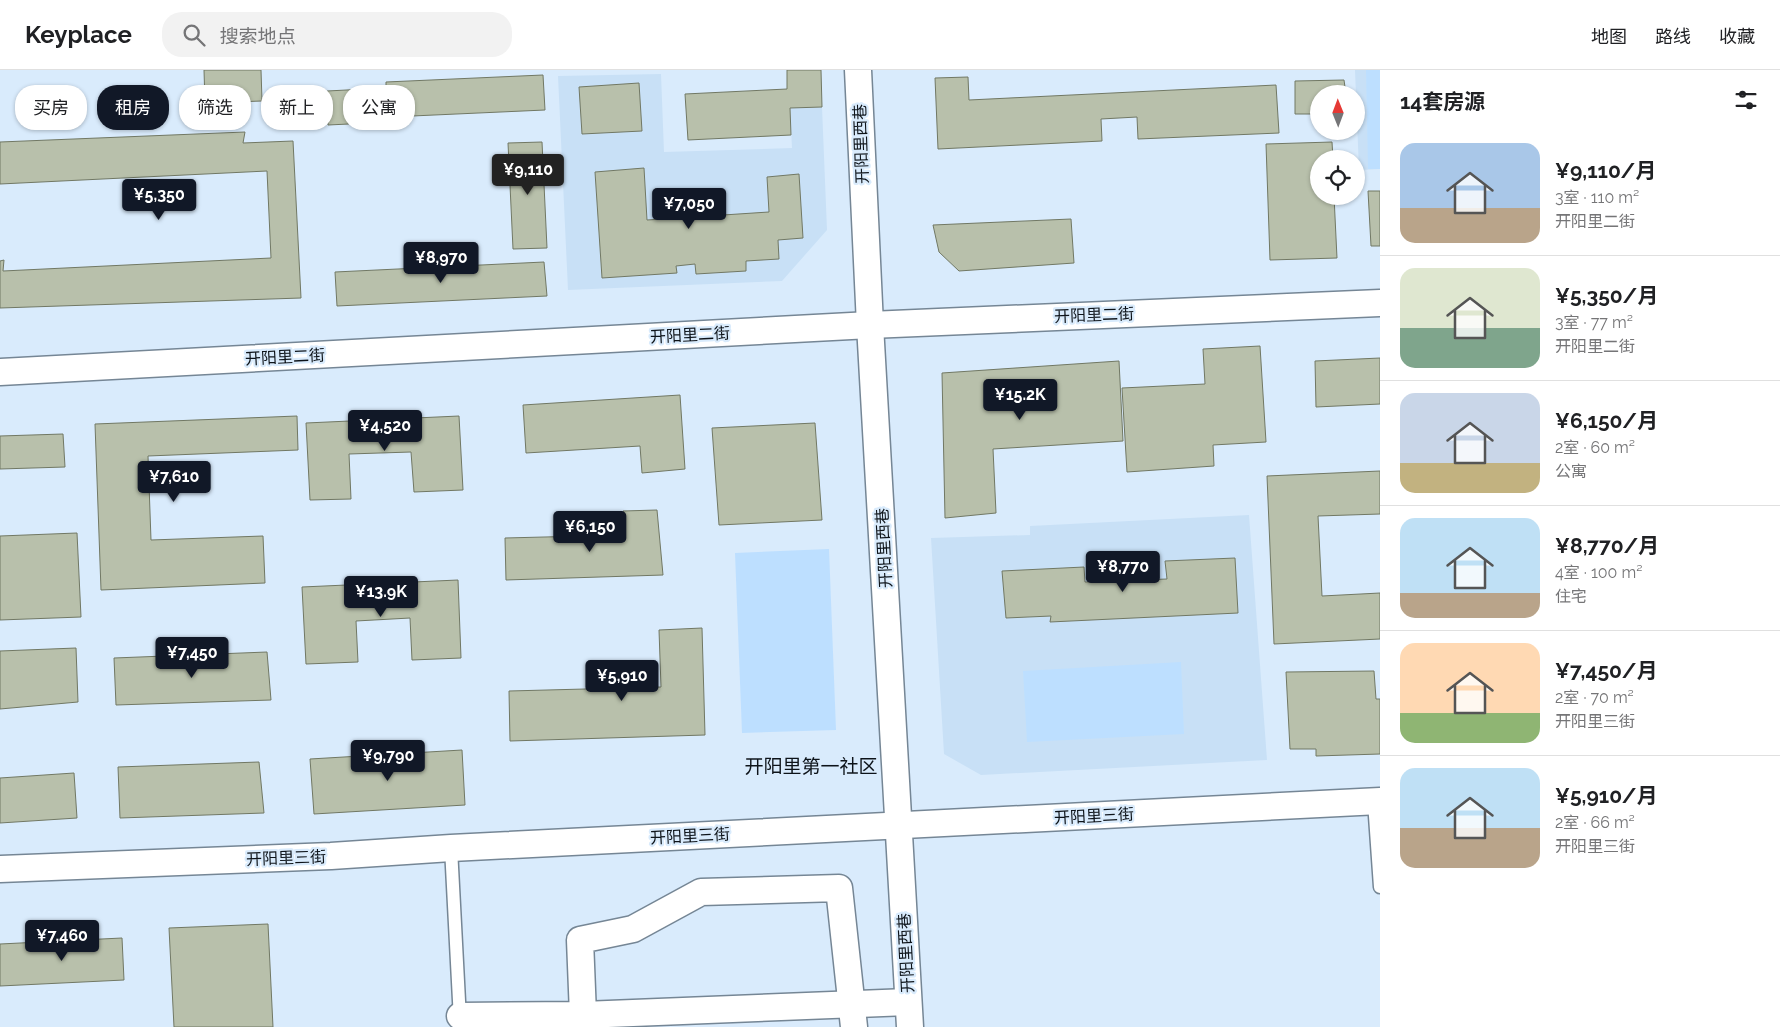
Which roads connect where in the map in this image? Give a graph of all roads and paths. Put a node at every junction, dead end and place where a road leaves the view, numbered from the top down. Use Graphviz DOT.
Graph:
graph roads {
  1 [pos="858,70"];
  2 [pos="1380,303"];
  3 [pos="870,325"];
  4 [pos="0,372"];
  5 [pos="1377,802"];
  6 [pos="899,826"];
  7 [pos="451,848"];
  8 [pos="0,870"];
  9 [pos="1380,888"];
  10 [pos="909,1014"];
  11 [pos="583,1015"];
  12 [pos="853,1016"];
  13 [pos="460,1021"];
  1 -- 3 [label="street, 开阳里西巷"];
  2 -- 3 [label="street, 开阳里二街"];
  3 -- 4 [label="street, 开阳里二街"];
  3 -- 6 [label="street, 开阳里西巷"];
  5 -- 6 [label="street, 开阳里三街"];
  5 -- 9 [label="lane"];
  6 -- 7 [label="street, 开阳里三街"];
  6 -- 10 [label="street, 开阳里西巷"];
  7 -- 8 [label="street, 开阳里三街"];
  7 -- 13 [label="lane"];
  10 -- 12 [label="street"];
  11 -- 12 [label="street"];
  11 -- 12 [label="street"];
  11 -- 13 [label="street"];
}
